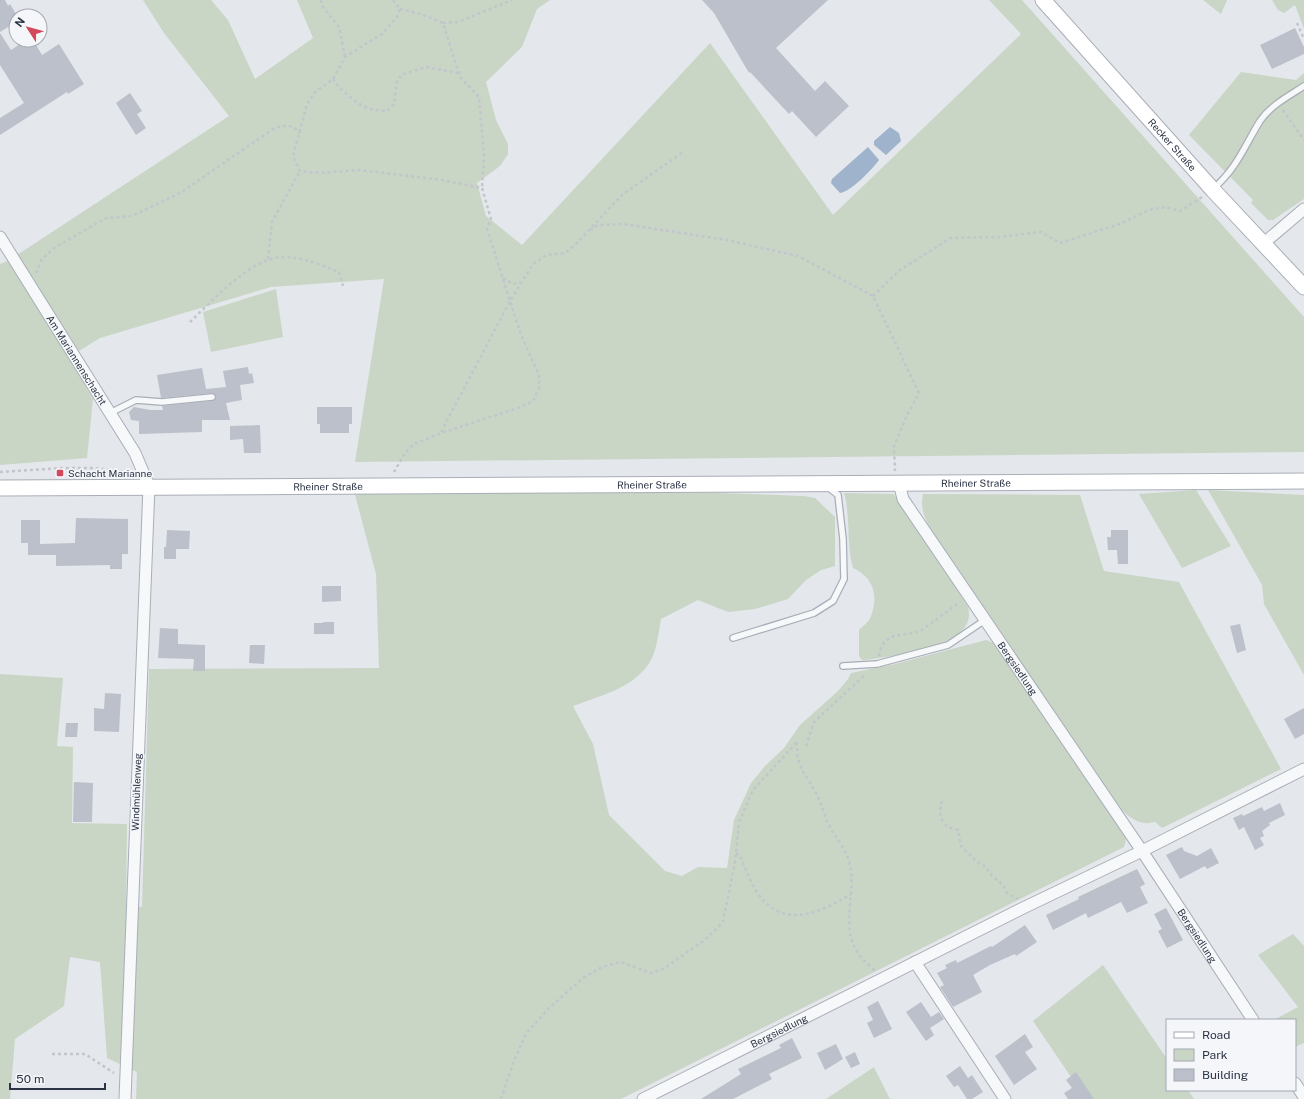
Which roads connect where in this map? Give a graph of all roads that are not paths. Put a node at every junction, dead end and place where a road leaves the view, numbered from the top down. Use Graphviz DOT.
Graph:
graph roads {
  1 [pos="1042,0"];
  2 [pos="1304,86"];
  3 [pos="1213,190"];
  4 [pos="1304,209"];
  5 [pos="0,237"];
  6 [pos="1264,243"];
  7 [pos="1304,287"];
  8 [pos="212,397"];
  9 [pos="110,412"];
  10 [pos="146,479"];
  11 [pos="1304,481"];
  12 [pos="822,483"];
  13 [pos="899,483"];
  14 [pos="0,488"];
  15 [pos="985,620"];
  16 [pos="733,638"];
  17 [pos="843,666"];
  18 [pos="1304,769"];
  19 [pos="1142,851"];
  20 [pos="915,962"];
  21 [pos="1253,1019"];
  22 [pos="1296,1085"];
  23 [pos="1304,1097"];
  24 [pos="125,1099"];
  25 [pos="643,1099"];
  26 [pos="1005,1099"];
  1 -- 3 [label="main road, Recker Straße"];
  2 -- 3 [label="lane"];
  3 -- 6 [label="main road, Recker Straße"];
  4 -- 6 [label="street"];
  5 -- 9 [label="street, Am Mariannenschacht"];
  6 -- 7 [label="main road, Recker Straße"];
  8 -- 9 [label="lane"];
  9 -- 10 [label="street, Am Mariannenschacht"];
  10 -- 12 [label="main road, Rheiner Straße"];
  10 -- 14 [label="main road, Rheiner Straße"];
  10 -- 24 [label="street, Windmühlenweg"];
  11 -- 13 [label="main road, Rheiner Straße"];
  12 -- 13 [label="main road, Rheiner Straße"];
  12 -- 16 [label="lane"];
  13 -- 15 [label="street, Bergsiedlung"];
  15 -- 17 [label="lane"];
  15 -- 19 [label="street, Bergsiedlung"];
  18 -- 19 [label="street, Bergsiedlung"];
  19 -- 20 [label="street, Bergsiedlung"];
  19 -- 21 [label="street, Bergsiedlung"];
  20 -- 25 [label="street, Bergsiedlung"];
  20 -- 26 [label="street"];
  22 -- 23 [label="street"];
}
